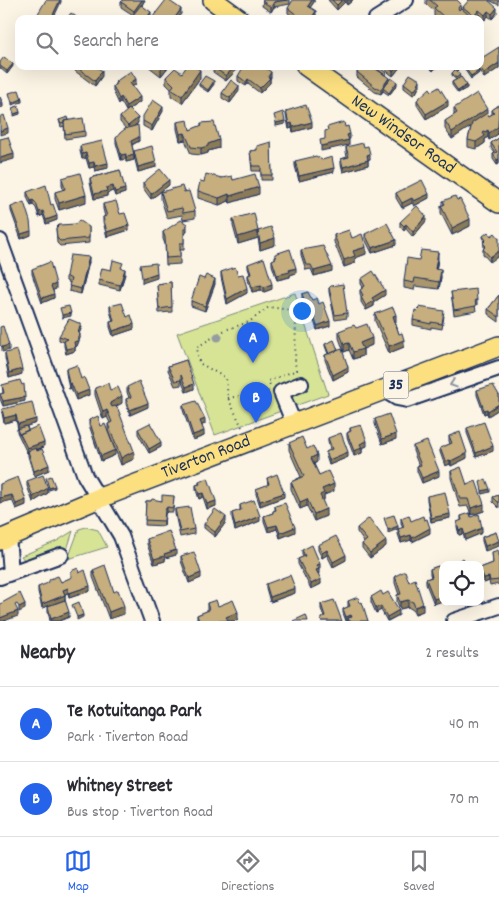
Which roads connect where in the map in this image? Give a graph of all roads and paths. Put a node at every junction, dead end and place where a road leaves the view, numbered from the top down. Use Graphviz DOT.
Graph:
graph roads {
  1 [pos="213,0"];
  2 [pos="406,0"];
  3 [pos="234,15"];
  4 [pos="382,15"];
  5 [pos="311,70"];
  6 [pos="499,203"];
  7 [pos="0,241"];
  8 [pos="499,346"];
  9 [pos="499,368"];
  10 [pos="301,384"];
  11 [pos="384,390"];
  12 [pos="228,398"];
  13 [pos="294,424"];
  14 [pos="242,427"];
  15 [pos="97,499"];
  16 [pos="4,538"];
  17 [pos="61,556"];
  18 [pos="6,575"];
  19 [pos="499,606"];
  20 [pos="152,621"];
  21 [pos="454,621"];
  1 -- 3 [label="main road"];
  2 -- 4 [label="street"];
  5 -- 6 [label="main road, New Windsor Road"];
  7 -- 15 [label="street"];
  8 -- 11 [label="main road, Tiverton Road / 35"];
  9 -- 11 [label="street, one-way"];
  10 -- 13 [label="street"];
  11 -- 13 [label="main road, Tiverton Road / 35"];
  12 -- 12 [label="path"];
  12 -- 14 [label="path"];
  13 -- 15 [label="main road, Tiverton Road / 35"];
  15 -- 16 [label="main road, Tiverton Road / 35"];
  15 -- 20 [label="street"];
  16 -- 18 [label="street"];
  17 -- 18 [label="street"];
  19 -- 21 [label="street"];
}
